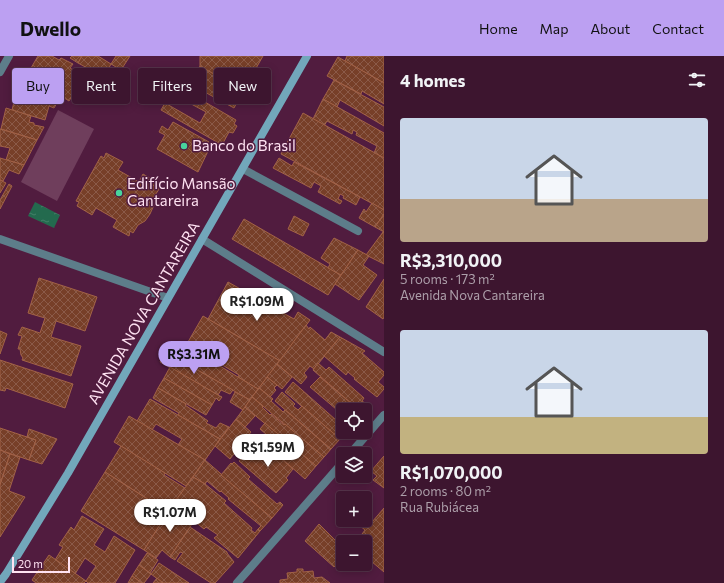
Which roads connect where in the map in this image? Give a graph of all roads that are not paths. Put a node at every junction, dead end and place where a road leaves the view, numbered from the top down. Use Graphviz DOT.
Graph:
graph roads {
  1 [pos="10,56"];
  2 [pos="307,56"];
  3 [pos="0,72"];
  4 [pos="243,169"];
  5 [pos="358,231"];
  6 [pos="0,239"];
  7 [pos="202,239"];
  8 [pos="168,298"];
  9 [pos="384,352"];
  10 [pos="384,415"];
  11 [pos="356,447"];
  12 [pos="336,470"];
  13 [pos="0,582"];
  14 [pos="237,583"];
  1 -- 3 [label="street"];
  2 -- 4 [label="main road, AVENIDA NOVA CANTAREIRA"];
  4 -- 5 [label="street"];
  4 -- 7 [label="main road, AVENIDA NOVA CANTAREIRA"];
  6 -- 8 [label="street"];
  7 -- 8 [label="main road, AVENIDA NOVA CANTAREIRA"];
  7 -- 9 [label="street"];
  8 -- 13 [label="main road, AVENIDA NOVA CANTAREIRA"];
  10 -- 11 [label="street"];
  12 -- 14 [label="street"];
}
